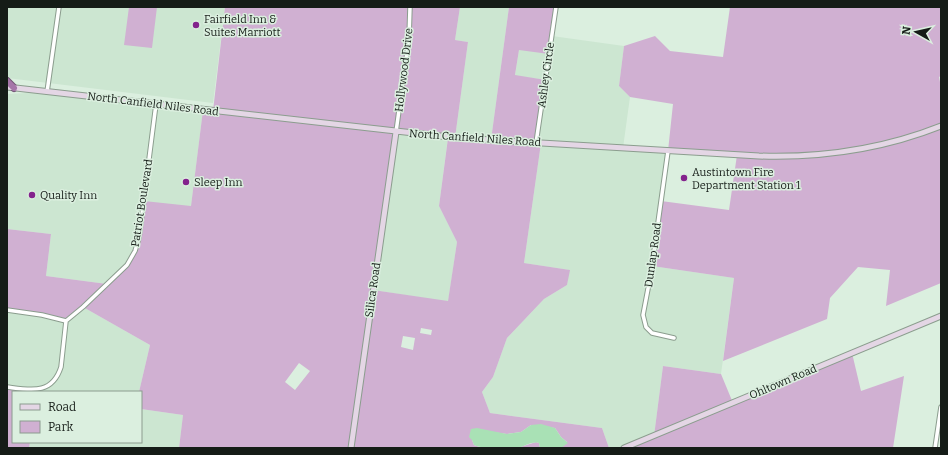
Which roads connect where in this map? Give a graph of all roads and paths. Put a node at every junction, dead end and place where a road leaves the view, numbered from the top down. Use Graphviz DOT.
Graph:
graph roads {
  1 [pos="59,7"];
  2 [pos="410,7"];
  3 [pos="556,7"];
  4 [pos="7,81"];
  5 [pos="7,87"];
  6 [pos="14,88"];
  7 [pos="47,92"];
  8 [pos="156,104"];
  9 [pos="941,126"];
  10 [pos="396,132"];
  11 [pos="536,143"];
  12 [pos="668,151"];
  13 [pos="7,310"];
  14 [pos="941,316"];
  15 [pos="66,321"];
  16 [pos="674,338"];
  17 [pos="7,387"];
  18 [pos="941,407"];
  19 [pos="351,448"];
  20 [pos="624,448"];
  21 [pos="935,448"];
  1 -- 7 [label="street"];
  2 -- 10 [label="street, Hollywood Drive"];
  3 -- 11 [label="street, Ashley Circle"];
  4 -- 6 [label="highway"];
  5 -- 6 [label="main road, North Canfield Niles Road"];
  6 -- 7 [label="main road, North Canfield Niles Road"];
  7 -- 8 [label="main road, North Canfield Niles Road"];
  8 -- 10 [label="main road, North Canfield Niles Road"];
  8 -- 15 [label="street, Patriot Boulevard"];
  9 -- 12 [label="main road, North Canfield Niles Road"];
  10 -- 11 [label="main road, North Canfield Niles Road"];
  10 -- 19 [label="main road, Silica Road"];
  11 -- 12 [label="main road, North Canfield Niles Road"];
  12 -- 16 [label="street, Dunlap Road"];
  13 -- 15 [label="street"];
  14 -- 20 [label="main road, Ohltown Road"];
  15 -- 17 [label="street"];
  18 -- 21 [label="street"];
}
